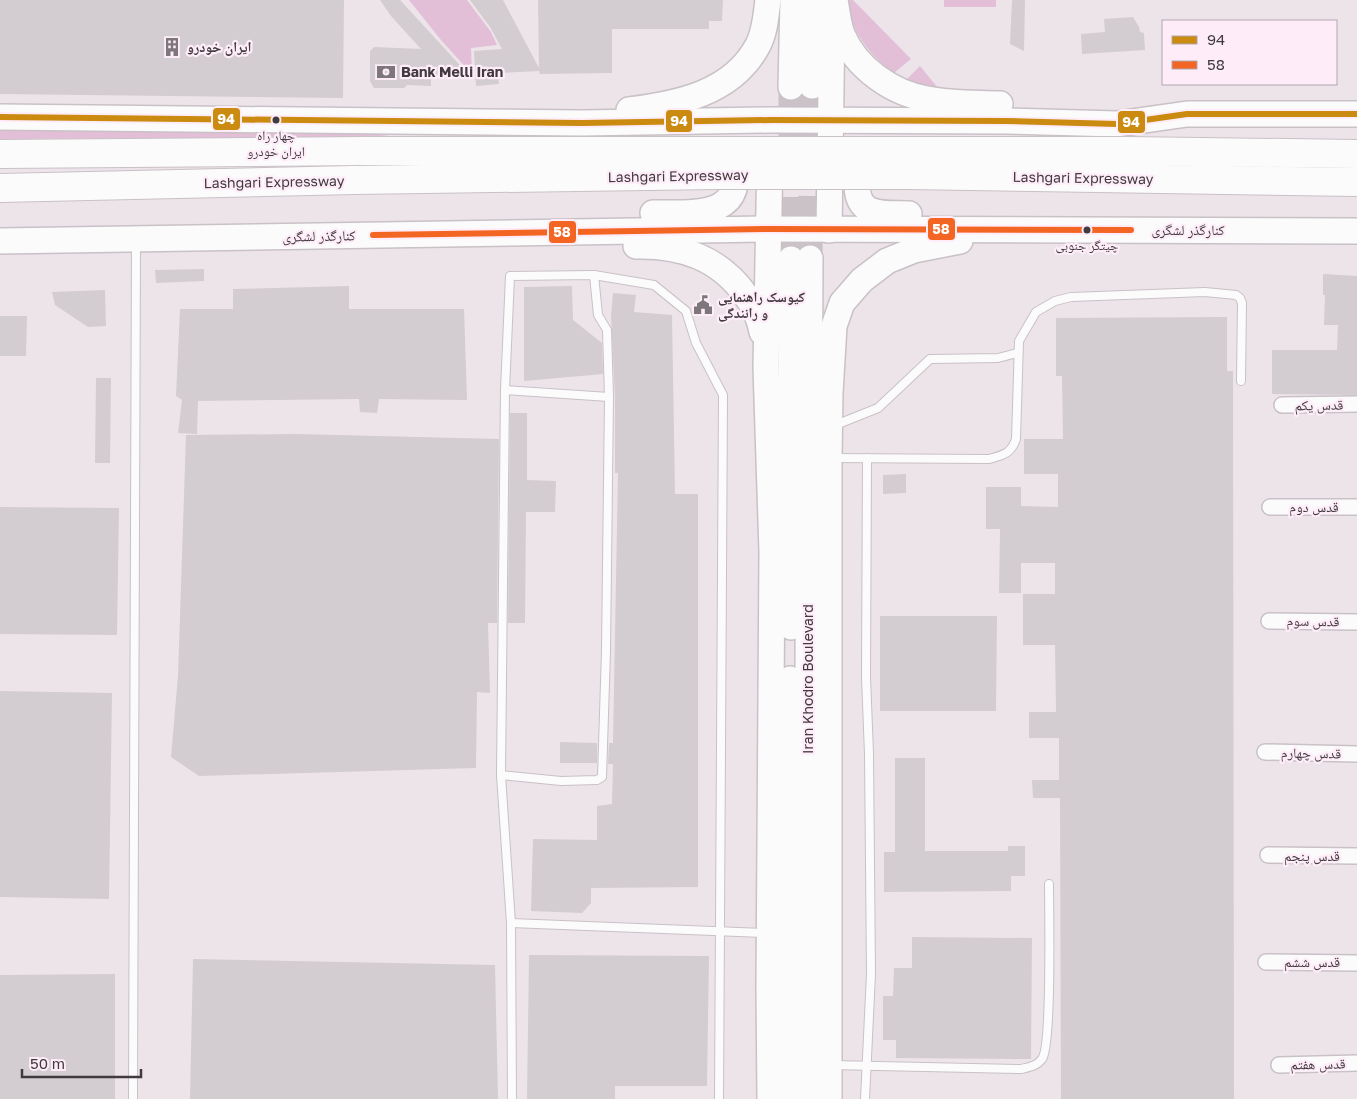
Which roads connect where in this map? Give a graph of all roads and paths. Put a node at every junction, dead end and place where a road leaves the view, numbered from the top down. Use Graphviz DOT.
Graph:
graph roads {
  1 [pos="768,0"];
  2 [pos="793,0"];
  3 [pos="813,0"];
  4 [pos="834,0"];
  5 [pos="1187,114"];
  6 [pos="1357,114"];
  7 [pos="0,117"];
  8 [pos="771,120"];
  9 [pos="830,120"];
  10 [pos="512,122"];
  11 [pos="582,123"];
  12 [pos="1118,124"];
  13 [pos="0,154"];
  14 [pos="1357,154"];
  15 [pos="1357,182"];
  16 [pos="0,188"];
  17 [pos="768,229"];
  18 [pos="829,230"];
  19 [pos="1026,230"];
  20 [pos="1121,230"];
  21 [pos="1357,231"];
  22 [pos="272,237"];
  23 [pos="136,239"];
  24 [pos="0,241"];
  25 [pos="800,259"];
  26 [pos="594,275"];
  27 [pos="1017,353"];
  28 [pos="766,367"];
  29 [pos="1241,381"];
  30 [pos="505,390"];
  31 [pos="609,397"];
  32 [pos="1357,404"];
  33 [pos="1282,405"];
  34 [pos="830,427"];
  35 [pos="829,458"];
  36 [pos="867,458"];
  37 [pos="1270,507"];
  38 [pos="1357,507"];
  39 [pos="1269,621"];
  40 [pos="1357,622"];
  41 [pos="1265,752"];
  42 [pos="1357,754"];
  43 [pos="501,775"];
  44 [pos="1268,855"];
  45 [pos="1357,856"];
  46 [pos="798,858"];
  47 [pos="1049,884"];
  48 [pos="511,923"];
  49 [pos="721,931"];
  50 [pos="769,933"];
  51 [pos="1266,962"];
  52 [pos="1357,962"];
  53 [pos="1357,1063"];
  54 [pos="829,1065"];
  55 [pos="1279,1065"];
  56 [pos="867,1066"];
  57 [pos="133,1099"];
  58 [pos="512,1099"];
  59 [pos="719,1099"];
  60 [pos="770,1099"];
  61 [pos="787,1099"];
  62 [pos="810,1099"];
  63 [pos="829,1099"];
  64 [pos="865,1099"];
  1 -- 10 [label="main road"];
  2 -- 3 [label="main road"];
  4 -- 5 [label="main road"];
  4 -- 9 [label="main road"];
  5 -- 6 [label="main road"];
  5 -- 12 [label="main road"];
  7 -- 10 [label="main road"];
  8 -- 9 [label="main road"];
  8 -- 11 [label="main road"];
  8 -- 17 [label="main road"];
  9 -- 12 [label="main road"];
  9 -- 18 [label="main road"];
  10 -- 11 [label="main road"];
  11 -- 22 [label="main road"];
  12 -- 20 [label="main road"];
  13 -- 14 [label="highway, Lashgari Expressway, bridge"];
  15 -- 16 [label="highway, Lashgari Expressway, bridge"];
  17 -- 18 [label="main road, کنارگذر لشگری"];
  17 -- 22 [label="main road, کنارگذر لشگری"];
  17 -- 28 [label="main road"];
  18 -- 19 [label="main road, کنارگذر لشگری"];
  19 -- 20 [label="main road, کنارگذر لشگری"];
  19 -- 34 [label="main road, Iran Khodro Boulevard"];
  20 -- 21 [label="main road, کنارگذر لشگری"];
  22 -- 23 [label="main road, کنارگذر لشگری"];
  22 -- 28 [label="main road"];
  23 -- 24 [label="main road, کنارگذر لشگری"];
  23 -- 57 [label="lane"];
  25 -- 46 [label="main road, Iran Khodro Boulevard"];
  26 -- 30 [label="lane"];
  26 -- 31 [label="lane"];
  26 -- 49 [label="lane"];
  27 -- 29 [label="lane"];
  27 -- 34 [label="lane"];
  27 -- 36 [label="lane"];
  28 -- 50 [label="main road"];
  30 -- 31 [label="lane"];
  30 -- 43 [label="lane"];
  31 -- 43 [label="lane"];
  32 -- 33 [label="street, قدس یکم"];
  34 -- 35 [label="main road, Iran Khodro Boulevard"];
  35 -- 36 [label="lane"];
  35 -- 54 [label="main road, Iran Khodro Boulevard"];
  36 -- 56 [label="lane"];
  37 -- 38 [label="street, قدس دوم"];
  39 -- 40 [label="street, قدس سوم"];
  41 -- 42 [label="street, قدس چهارم"];
  43 -- 48 [label="lane"];
  44 -- 45 [label="street, قدس پنجم"];
  46 -- 61 [label="main road, Iran Khodro Boulevard"];
  46 -- 62 [label="main road, Iran Khodro Boulevard"];
  47 -- 56 [label="lane"];
  48 -- 49 [label="lane"];
  48 -- 58 [label="lane"];
  49 -- 50 [label="lane"];
  49 -- 59 [label="lane"];
  50 -- 60 [label="main road"];
  51 -- 52 [label="street, قدس ششم"];
  53 -- 55 [label="street, قدس هفتم"];
  54 -- 56 [label="lane"];
  54 -- 63 [label="main road, Iran Khodro Boulevard"];
  56 -- 64 [label="lane"];
}
